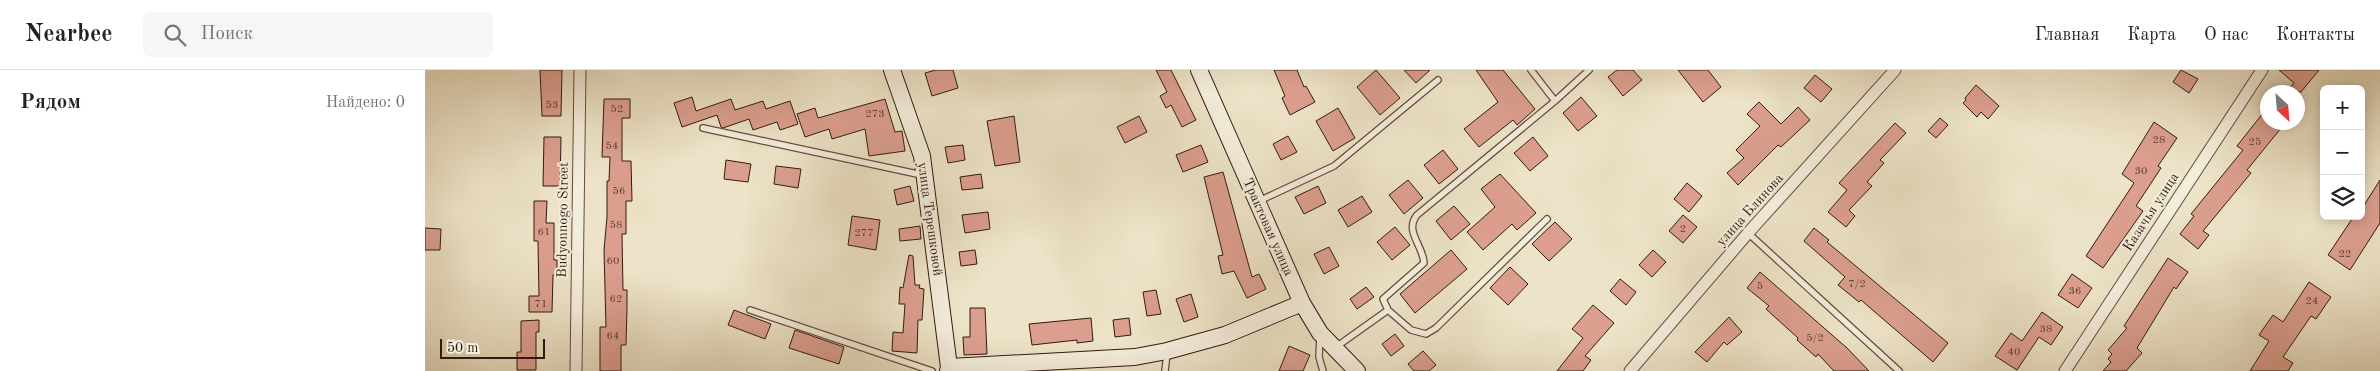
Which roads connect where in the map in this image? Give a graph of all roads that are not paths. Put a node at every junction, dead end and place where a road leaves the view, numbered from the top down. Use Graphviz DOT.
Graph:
graph roads {
  1 [pos="580,70"];
  2 [pos="892,70"];
  3 [pos="1199,70"];
  4 [pos="1531,70"];
  5 [pos="1589,70"];
  6 [pos="1895,70"];
  7 [pos="2262,70"];
  8 [pos="1438,80"];
  9 [pos="1555,101"];
  10 [pos="703,128"];
  11 [pos="924,176"];
  12 [pos="1257,202"];
  13 [pos="1547,219"];
  14 [pos="1749,233"];
  15 [pos="1302,303"];
  16 [pos="750,310"];
  17 [pos="1388,310"];
  18 [pos="1320,333"];
  19 [pos="1334,348"];
  20 [pos="1167,351"];
  21 [pos="948,369"];
  22 [pos="576,371"];
  23 [pos="932,371"];
  24 [pos="1165,371"];
  25 [pos="1323,371"];
  26 [pos="1357,371"];
  27 [pos="1630,371"];
  28 [pos="1899,371"];
  29 [pos="2065,371"];
  1 -- 22 [label="street, Budyonnogo Street"];
  2 -- 11 [label="street, улица Терешковой"];
  3 -- 12 [label="street, Трактовая улица"];
  4 -- 9 [label="lane"];
  5 -- 9 [label="lane"];
  6 -- 14 [label="street, улица Блинова"];
  7 -- 29 [label="street, Казачья улица"];
  8 -- 12 [label="lane"];
  9 -- 17 [label="lane"];
  10 -- 11 [label="lane"];
  11 -- 21 [label="street, улица Терешковой"];
  12 -- 15 [label="street, Трактовая улица"];
  13 -- 17 [label="lane"];
  14 -- 27 [label="street, улица Блинова"];
  14 -- 28 [label="lane"];
  15 -- 18 [label="street, Трактовая улица"];
  15 -- 20 [label="street"];
  16 -- 23 [label="lane"];
  17 -- 19 [label="lane"];
  18 -- 19 [label="street, Трактовая улица"];
  18 -- 25 [label="lane"];
  19 -- 26 [label="street, Трактовая улица"];
  20 -- 21 [label="street"];
  20 -- 24 [label="lane"];
}
